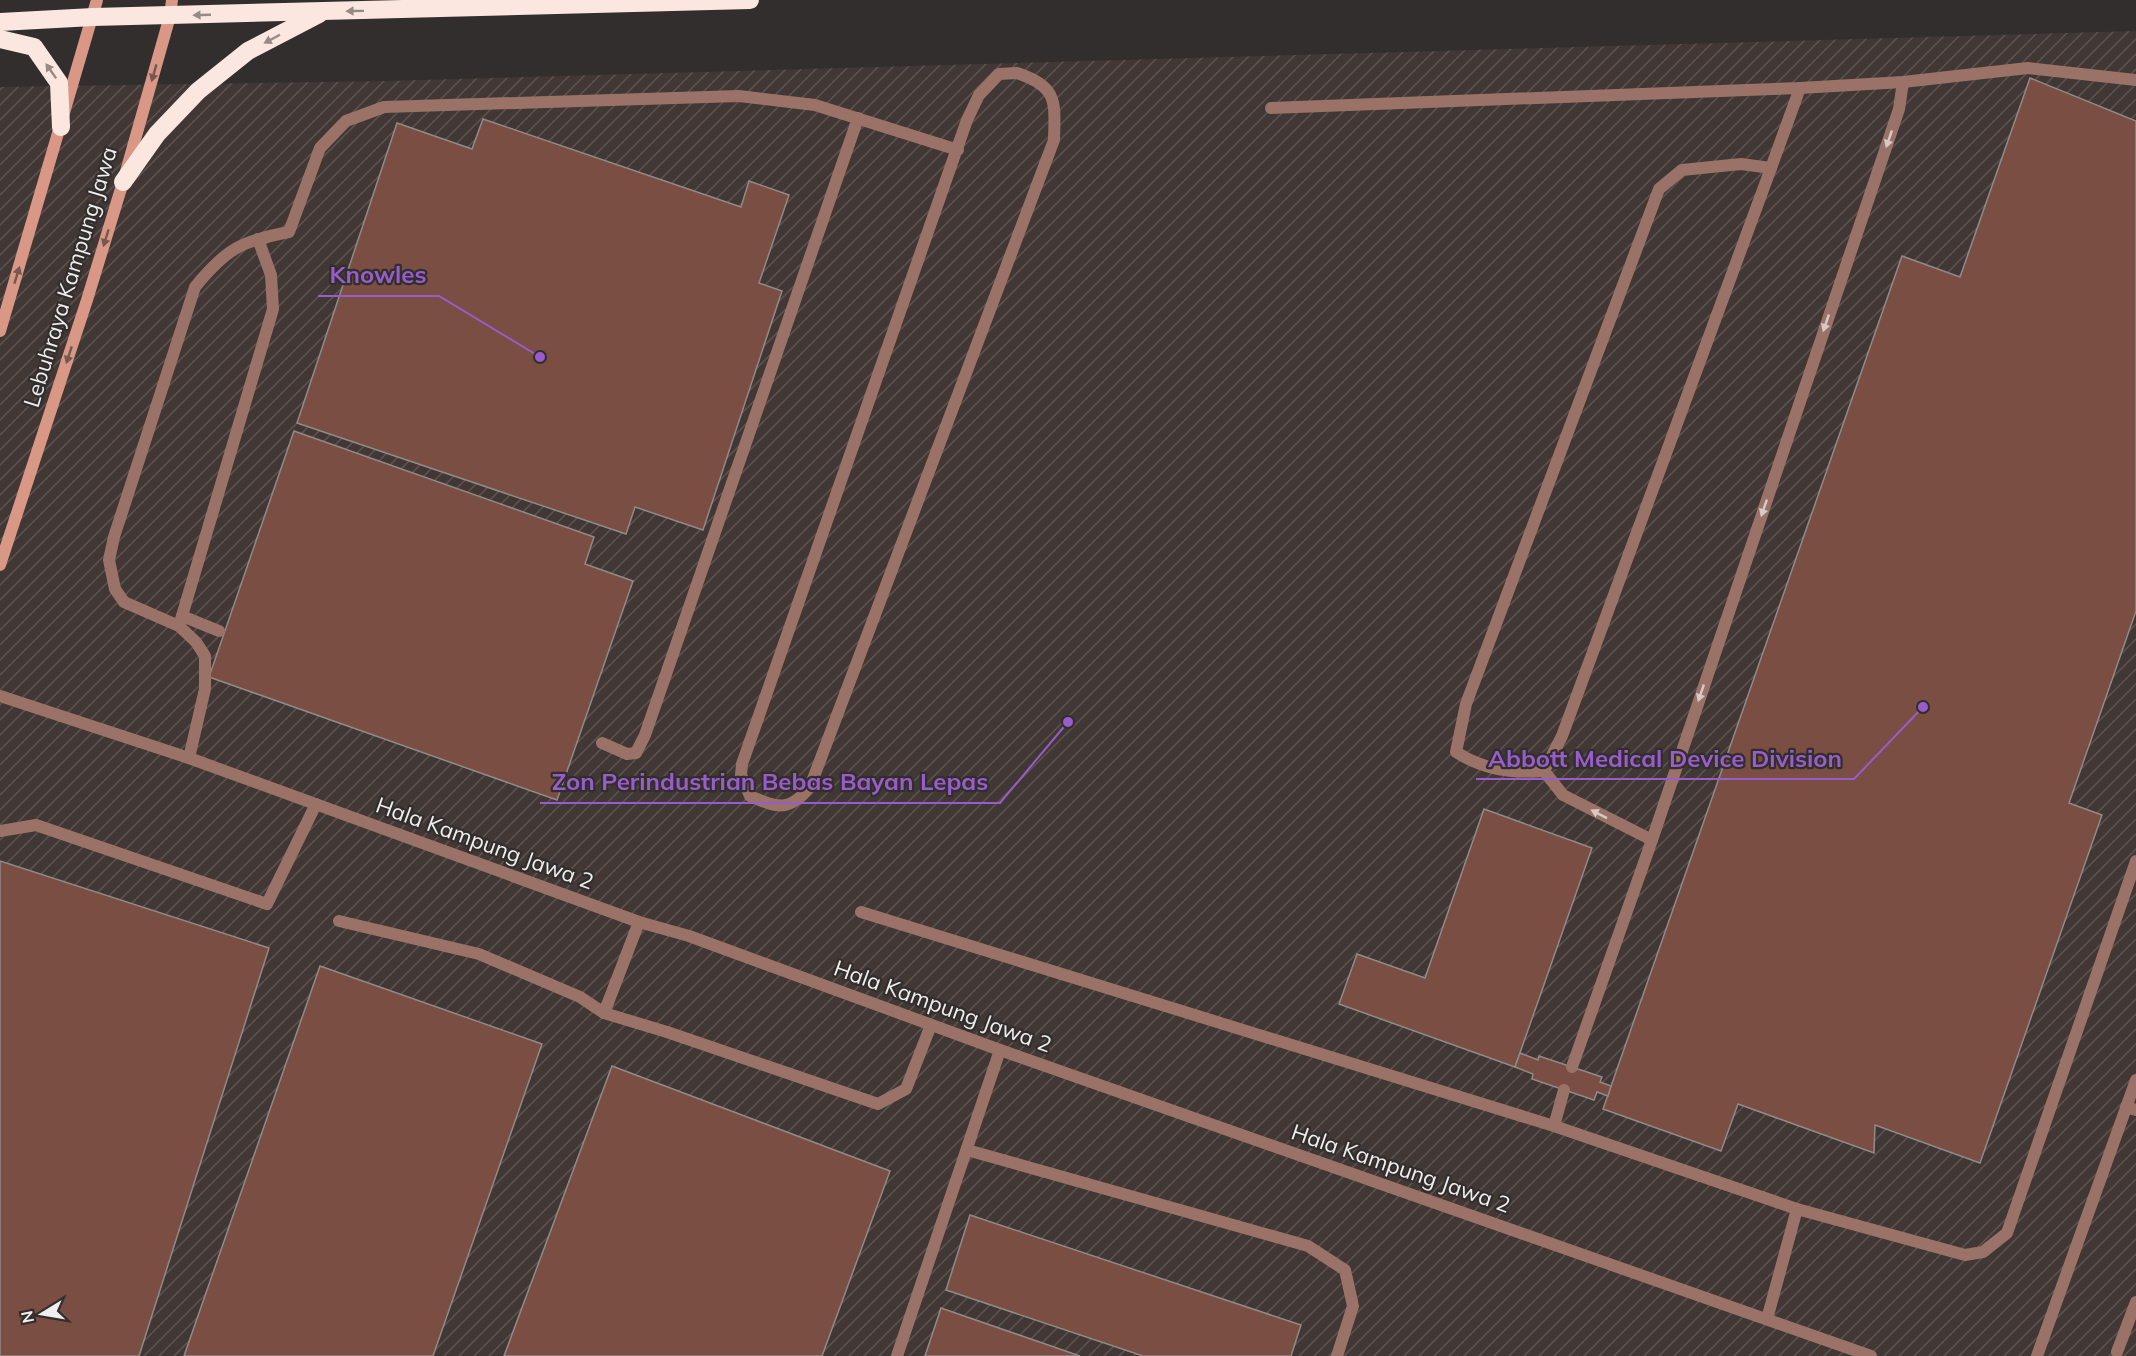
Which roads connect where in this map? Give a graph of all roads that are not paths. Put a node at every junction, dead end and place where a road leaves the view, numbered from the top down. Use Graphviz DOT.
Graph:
graph roads {
  1 [pos="750,0"];
  2 [pos="95,8"];
  3 [pos="171,8"];
  4 [pos="324,12"];
  5 [pos="0,22"];
  6 [pos="0,39"];
  7 [pos="2136,80"];
  8 [pos="1903,82"];
  9 [pos="1800,88"];
  10 [pos="1271,108"];
  11 [pos="858,118"];
  12 [pos="61,127"];
  13 [pos="958,150"];
  14 [pos="1771,168"];
  15 [pos="123,182"];
  16 [pos="258,239"];
  17 [pos="0,331"];
  18 [pos="0,565"];
  19 [pos="181,621"];
  20 [pos="219,631"];
  21 [pos="0,696"];
  22 [pos="602,742"];
  23 [pos="189,758"];
  24 [pos="1544,771"];
  25 [pos="316,804"];
  26 [pos="0,831"];
  27 [pos="1652,840"];
  28 [pos="2136,861"];
  29 [pos="861,912"];
  30 [pos="339,921"];
  31 [pos="639,922"];
  32 [pos="604,1013"];
  33 [pos="931,1024"];
  34 [pos="1000,1050"];
  35 [pos="1572,1067"];
  36 [pos="2136,1080"];
  37 [pos="1564,1089"];
  38 [pos="2131,1109"];
  39 [pos="1554,1126"];
  40 [pos="967,1150"];
  41 [pos="1797,1209"];
  42 [pos="2136,1302"];
  43 [pos="1767,1319"];
  44 [pos="2117,1352"];
  45 [pos="897,1356"];
  46 [pos="1337,1356"];
  47 [pos="1871,1356"];
  48 [pos="2037,1356"];
  1 -- 4 [label="highway, one-way"];
  2 -- 3 [label="highway"];
  2 -- 5 [label="highway"];
  2 -- 12 [label="street"];
  4 -- 3 [label="highway, one-way"];
  3 -- 15 [label="street, Lebuhraya Kampung Jawa, one-way"];
  4 -- 15 [label="highway, one-way"];
  12 -- 6 [label="highway, one-way"];
  7 -- 8 [label="street"];
  8 -- 9 [label="street"];
  8 -- 27 [label="street, one-way"];
  9 -- 10 [label="street"];
  9 -- 14 [label="street"];
  11 -- 13 [label="street"];
  11 -- 16 [label="street"];
  11 -- 22 [label="street"];
  17 -- 12 [label="street, one-way"];
  13 -- 13 [label="street"];
  14 -- 24 [label="street"];
  14 -- 24 [label="street"];
  15 -- 18 [label="street, Lebuhraya Kampung Jawa, one-way"];
  16 -- 19 [label="street"];
  16 -- 19 [label="street"];
  19 -- 20 [label="street"];
  19 -- 23 [label="street"];
  21 -- 23 [label="street, Hala Kampung Jawa 2"];
  23 -- 25 [label="street, Hala Kampung Jawa 2"];
  27 -- 24 [label="street, one-way"];
  25 -- 26 [label="street"];
  25 -- 31 [label="street, Hala Kampung Jawa 2"];
  27 -- 35 [label="street"];
  28 -- 41 [label="street"];
  29 -- 39 [label="street"];
  30 -- 32 [label="street"];
  31 -- 32 [label="street"];
  31 -- 33 [label="street, Hala Kampung Jawa 2"];
  32 -- 33 [label="street"];
  33 -- 34 [label="street, Hala Kampung Jawa 2"];
  34 -- 40 [label="street"];
  34 -- 43 [label="street, Hala Kampung Jawa 2"];
  36 -- 38 [label="street"];
  37 -- 39 [label="street"];
  38 -- 48 [label="street"];
  39 -- 41 [label="street"];
  40 -- 45 [label="street"];
  40 -- 46 [label="street"];
  41 -- 43 [label="street"];
  42 -- 44 [label="street"];
  43 -- 47 [label="street, Hala Kampung Jawa 2"];
}
